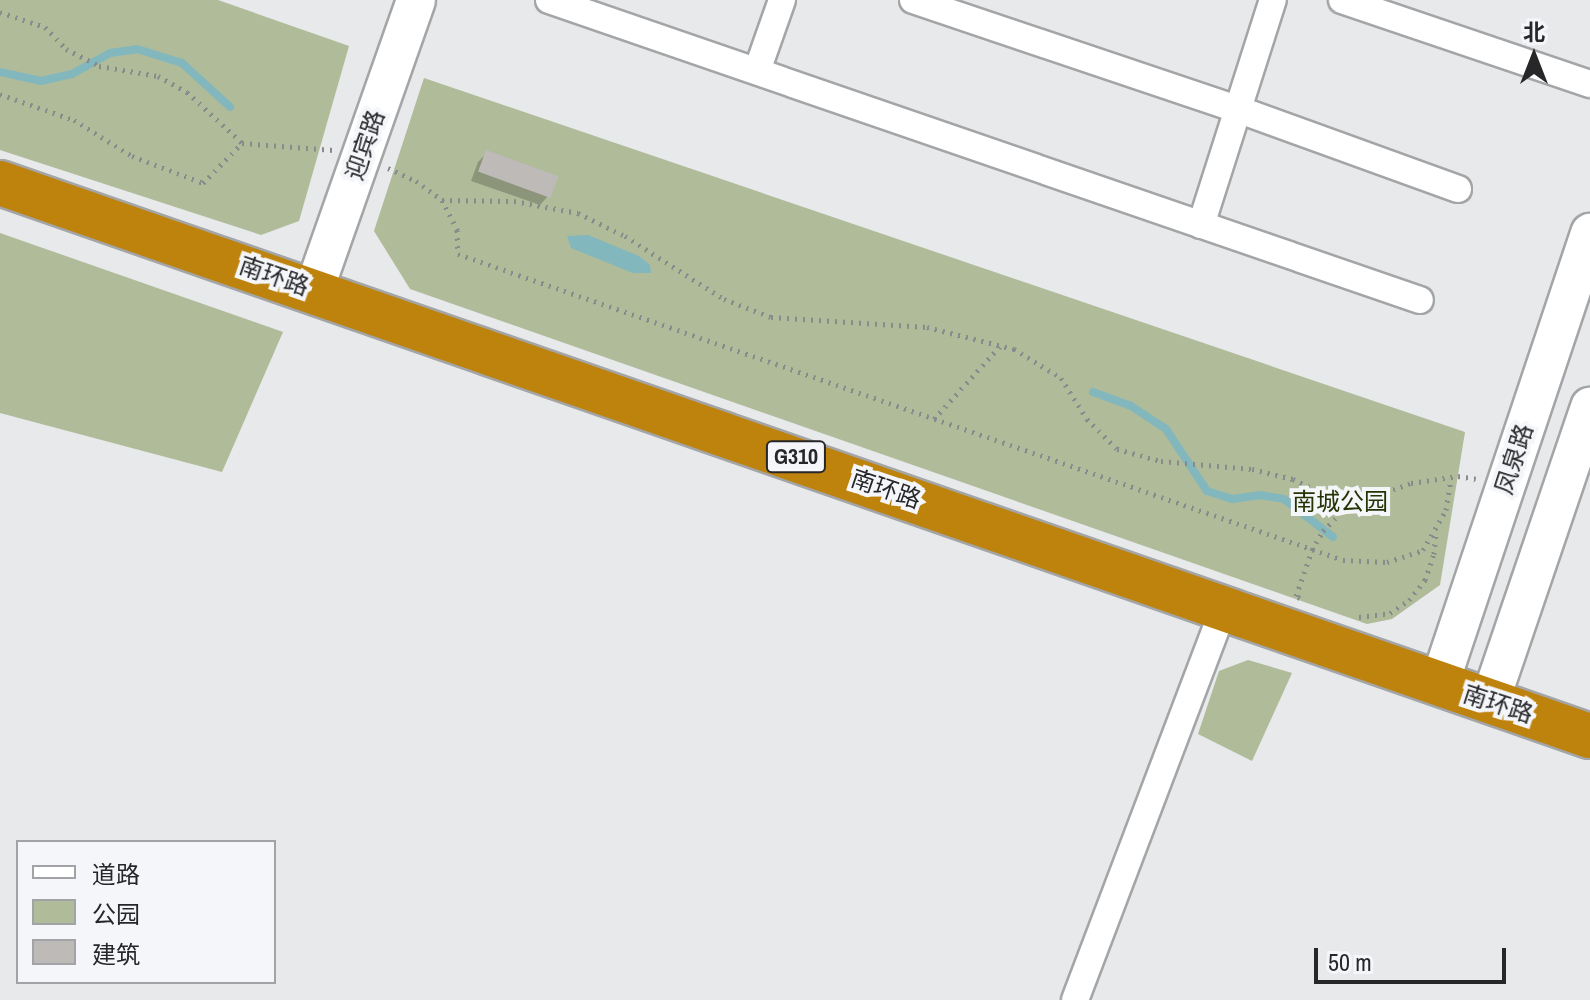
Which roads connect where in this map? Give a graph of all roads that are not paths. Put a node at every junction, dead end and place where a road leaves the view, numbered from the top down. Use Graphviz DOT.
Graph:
graph roads {
  1 [pos="416,0"];
  2 [pos="549,0"];
  3 [pos="782,0"];
  4 [pos="913,0"];
  5 [pos="1273,0"];
  6 [pos="1342,0"];
  7 [pos="757,71"];
  8 [pos="1590,84"];
  9 [pos="1237,109"];
  10 [pos="0,183"];
  11 [pos="1458,189"];
  12 [pos="1201,225"];
  13 [pos="1590,233"];
  14 [pos="314,290"];
  15 [pos="1420,300"];
  16 [pos="1590,407"];
  17 [pos="1224,607"];
  18 [pos="1439,685"];
  19 [pos="1490,701"];
  20 [pos="1590,736"];
  21 [pos="1075,1000"];
  1 -- 14 [label="main road, 迎宾路"];
  2 -- 7 [label="street"];
  3 -- 7 [label="street"];
  4 -- 9 [label="street"];
  5 -- 9 [label="street"];
  6 -- 8 [label="street"];
  7 -- 12 [label="street"];
  9 -- 11 [label="street"];
  9 -- 12 [label="street"];
  10 -- 14 [label="highway, 南环路 / G310"];
  12 -- 15 [label="street"];
  13 -- 18 [label="main road, 凤泉路"];
  14 -- 17 [label="highway, 南环路 / G310"];
  16 -- 19 [label="main road"];
  17 -- 18 [label="highway, 南环路 / G310"];
  17 -- 21 [label="street"];
  18 -- 19 [label="highway, 南环路 / G310"];
  19 -- 20 [label="highway, 南环路 / G310"];
}
